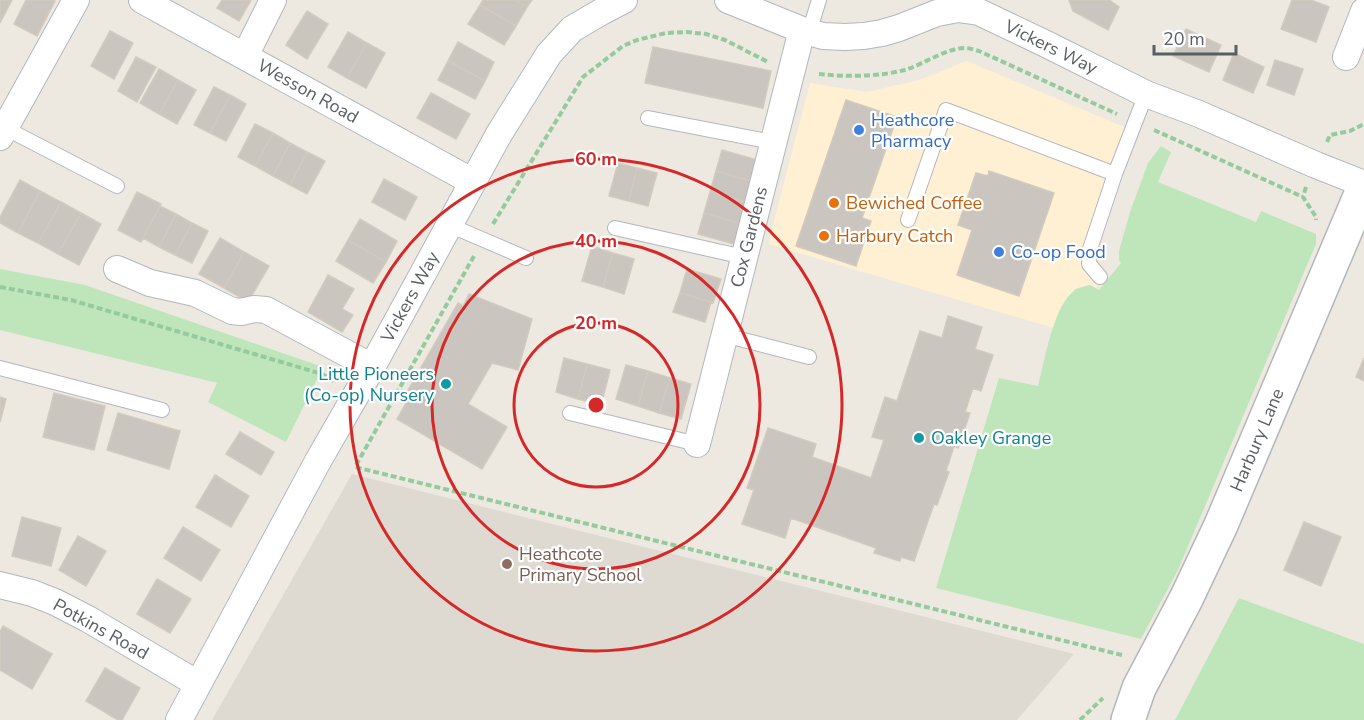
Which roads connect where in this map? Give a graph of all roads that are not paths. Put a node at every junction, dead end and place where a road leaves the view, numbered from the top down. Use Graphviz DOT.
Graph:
graph roads {
  1 [pos="76,0"];
  2 [pos="142,0"];
  3 [pos="273,0"];
  4 [pos="624,0"];
  5 [pos="728,0"];
  6 [pos="819,0"];
  7 [pos="981,6"];
  8 [pos="1364,11"];
  9 [pos="806,31"];
  10 [pos="245,56"];
  11 [pos="1346,57"];
  12 [pos="1146,94"];
  13 [pos="648,118"];
  14 [pos="2,133"];
  15 [pos="773,142"];
  16 [pos="1114,174"];
  17 [pos="473,182"];
  18 [pos="1364,185"];
  19 [pos="117,186"];
  20 [pos="908,220"];
  21 [pos="449,225"];
  22 [pos="615,228"];
  23 [pos="744,257"];
  24 [pos="526,258"];
  25 [pos="117,269"];
  26 [pos="1100,278"];
  27 [pos="724,334"];
  28 [pos="809,357"];
  29 [pos="372,367"];
  30 [pos="0,368"];
  31 [pos="162,410"];
  32 [pos="570,413"];
  33 [pos="697,444"];
  34 [pos="0,585"];
  35 [pos="1135,673"];
  36 [pos="198,684"];
  37 [pos="179,720"];
  38 [pos="1113,720"];
  39 [pos="1128,720"];
  1 -- 14 [label="street"];
  2 -- 10 [label="street, Wesson Road"];
  3 -- 10 [label="street"];
  4 -- 17 [label="street, Vickers Way"];
  5 -- 9 [label="street, Vickers Way"];
  6 -- 9 [label="lane"];
  7 -- 9 [label="street, Vickers Way"];
  7 -- 12 [label="street, Vickers Way"];
  8 -- 11 [label="street"];
  9 -- 15 [label="street, Cox Gardens"];
  10 -- 17 [label="street, Wesson Road"];
  12 -- 16 [label="lane"];
  12 -- 18 [label="street, Vickers Way"];
  13 -- 15 [label="lane"];
  14 -- 19 [label="lane"];
  15 -- 23 [label="street, Cox Gardens"];
  16 -- 20 [label="lane"];
  16 -- 26 [label="lane"];
  17 -- 21 [label="street, Vickers Way"];
  18 -- 35 [label="street, Harbury Lane"];
  21 -- 24 [label="lane"];
  21 -- 29 [label="street, Vickers Way"];
  22 -- 23 [label="lane"];
  23 -- 27 [label="street, Cox Gardens"];
  25 -- 29 [label="street"];
  27 -- 28 [label="lane"];
  27 -- 33 [label="street, Cox Gardens"];
  29 -- 36 [label="street, Vickers Way"];
  30 -- 31 [label="lane"];
  32 -- 33 [label="lane"];
  34 -- 36 [label="street, Potkins Road"];
  35 -- 38 [label="street, Harbury Lane"];
  35 -- 39 [label="street, Harbury Lane"];
  36 -- 37 [label="street, Vickers Way"];
}
